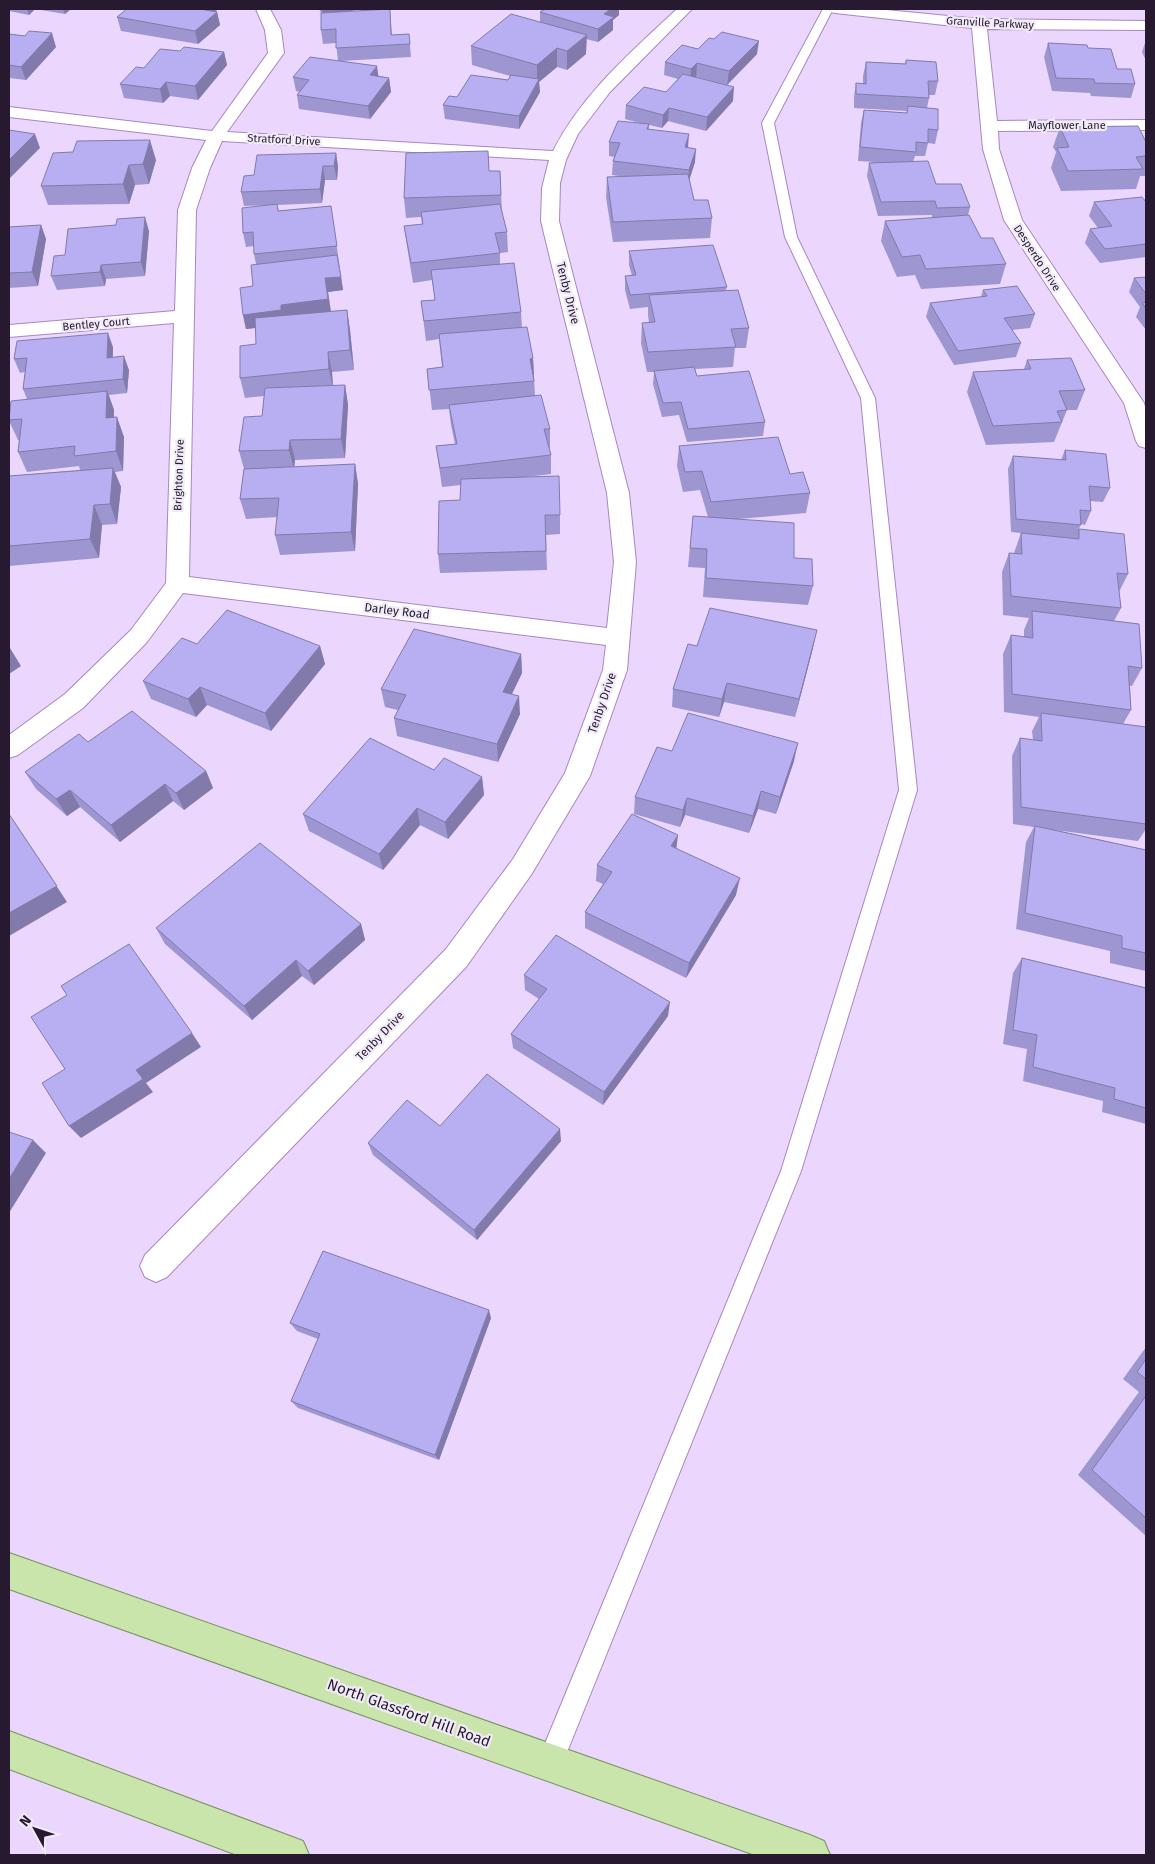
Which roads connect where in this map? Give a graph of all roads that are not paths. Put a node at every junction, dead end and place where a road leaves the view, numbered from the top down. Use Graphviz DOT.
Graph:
graph roads {
  1 [pos="263,9"];
  2 [pos="685,9"];
  3 [pos="828,9"];
  4 [pos="835,9"];
  5 [pos="979,24"];
  6 [pos="1146,25"];
  7 [pos="9,112"];
  8 [pos="1146,125"];
  9 [pos="988,126"];
  10 [pos="216,136"];
  11 [pos="560,156"];
  12 [pos="184,316"];
  13 [pos="9,331"];
  14 [pos="1146,441"];
  15 [pos="176,584"];
  16 [pos="618,638"];
  17 [pos="9,748"];
  18 [pos="156,1266"];
  19 [pos="9,1571"];
  20 [pos="9,1750"];
  21 [pos="550,1763"];
  22 [pos="289,1855"];
  23 [pos="810,1855"];
  1 -- 10 [label="street, Brighton Drive"];
  2 -- 11 [label="street, Tenby Drive"];
  3 -- 21 [label="lane"];
  4 -- 5 [label="street, Granville Parkway"];
  5 -- 6 [label="street, Granville Parkway"];
  5 -- 9 [label="street, Desperdo Drive"];
  7 -- 10 [label="street, Stratford Drive"];
  8 -- 9 [label="street, Mayflower Lane"];
  9 -- 14 [label="street, Desperdo Drive"];
  10 -- 11 [label="street, Stratford Drive"];
  10 -- 12 [label="street, Brighton Drive"];
  11 -- 16 [label="street, Tenby Drive"];
  12 -- 13 [label="street, Bentley Court"];
  12 -- 15 [label="street, Brighton Drive"];
  15 -- 16 [label="street, Darley Road"];
  15 -- 17 [label="street"];
  16 -- 18 [label="street, Tenby Drive"];
  19 -- 21 [label="main road, North Glassford Hill Road"];
  20 -- 22 [label="main road"];
  21 -- 23 [label="main road, North Glassford Hill Road"];
}
